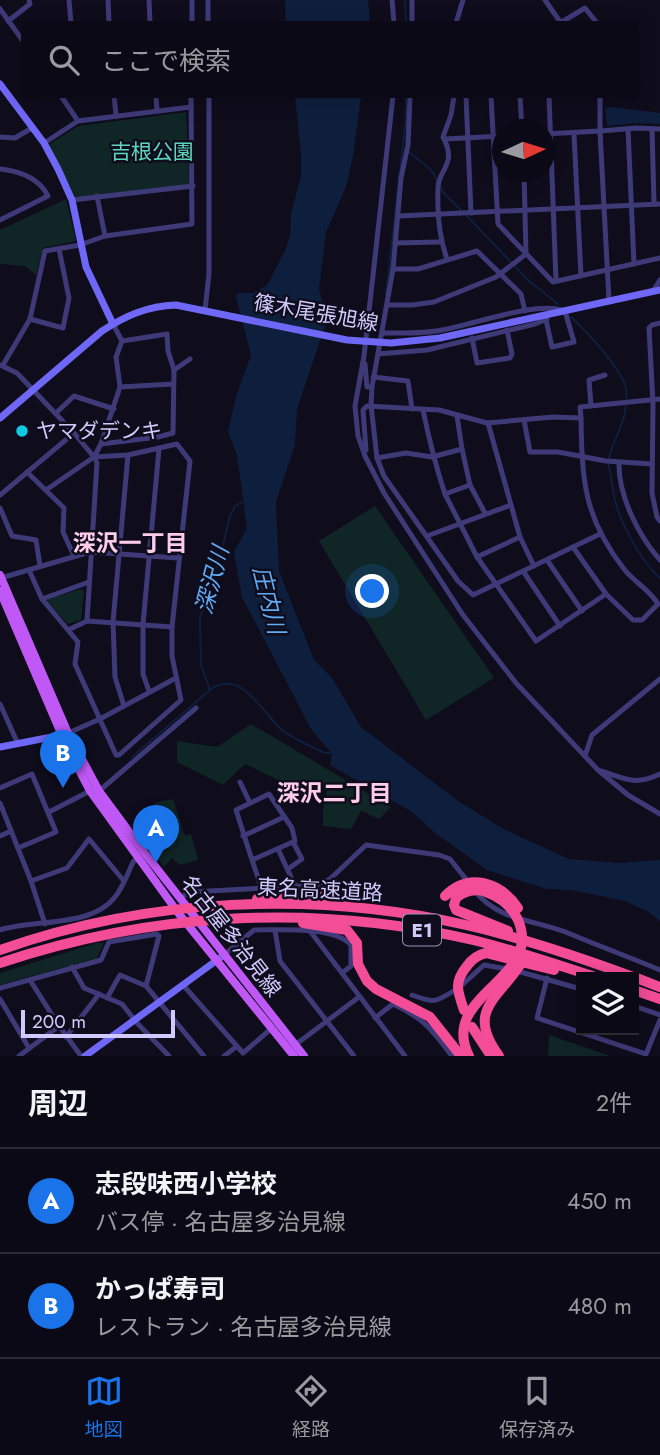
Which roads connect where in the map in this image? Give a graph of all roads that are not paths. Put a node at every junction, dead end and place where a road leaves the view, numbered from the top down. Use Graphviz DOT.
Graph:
graph roads {
  1 [pos="29,0"];
  2 [pos="69,0"];
  3 [pos="108,0"];
  4 [pos="149,0"];
  5 [pos="192,0"];
  6 [pos="208,0"];
  7 [pos="392,0"];
  8 [pos="412,0"];
  9 [pos="463,0"];
  10 [pos="545,0"];
  11 [pos="0,9"];
  12 [pos="8,20"];
  13 [pos="71,21"];
  14 [pos="109,21"];
  15 [pos="150,21"];
  16 [pos="192,21"];
  17 [pos="208,21"];
  18 [pos="394,21"];
  19 [pos="412,21"];
  20 [pos="457,21"];
  21 [pos="560,21"];
  22 [pos="564,21"];
  23 [pos="595,21"];
  24 [pos="21,38"];
  25 [pos="0,83"];
  26 [pos="62,98"];
  27 [pos="114,98"];
  28 [pos="156,98"];
  29 [pos="191,98"];
  30 [pos="209,98"];
  31 [pos="393,98"];
  32 [pos="410,98"];
  33 [pos="454,98"];
  34 [pos="466,98"];
  35 [pos="491,98"];
  36 [pos="520,98"];
  37 [pos="549,98"];
  38 [pos="600,98"];
  39 [pos="191,107"];
  40 [pos="157,111"];
  41 [pos="116,115"];
  42 [pos="492,119"];
  43 [pos="521,119"];
  44 [pos="548,119"];
  45 [pos="78,121"];
  46 [pos="32,128"];
  47 [pos="628,129"];
  48 [pos="652,129"];
  49 [pos="660,130"];
  50 [pos="600,131"];
  51 [pos="555,134"];
  52 [pos="574,134"];
  53 [pos="492,136"];
  54 [pos="0,137"];
  55 [pos="467,138"];
  56 [pos="445,139"];
  57 [pos="44,143"];
  58 [pos="0,169"];
  59 [pos="495,182"];
  60 [pos="525,182"];
  61 [pos="551,182"];
  62 [pos="193,186"];
  63 [pos="97,196"];
  64 [pos="72,200"];
  65 [pos="657,204"];
  66 [pos="632,206"];
  67 [pos="605,207"];
  68 [pos="578,208"];
  69 [pos="554,209"];
  70 [pos="526,210"];
  71 [pos="496,212"];
  72 [pos="466,213"];
  73 [pos="439,215"];
  74 [pos="398,216"];
  75 [pos="0,220"];
  76 [pos="105,236"];
  77 [pos="439,242"];
  78 [pos="395,243"];
  79 [pos="80,244"];
  80 [pos="59,248"];
  81 [pos="526,254"];
  82 [pos="660,258"];
  83 [pos="447,260"];
  84 [pos="634,264"];
  85 [pos="393,269"];
  86 [pos="607,270"];
  87 [pos="500,274"];
  88 [pos="581,276"];
  89 [pos="660,279"];
  90 [pos="556,281"];
  91 [pos="657,290"];
  92 [pos="609,301"];
  93 [pos="388,305"];
  94 [pos="205,310"];
  95 [pos="525,311"];
  96 [pos="565,311"];
  97 [pos="549,317"];
  98 [pos="30,318"];
  99 [pos="660,323"];
  100 [pos="113,324"];
  101 [pos="507,330"];
  102 [pos="383,333"];
  103 [pos="472,338"];
  104 [pos="122,341"];
  105 [pos="378,354"];
  106 [pos="364,356"];
  107 [pos="190,359"];
  108 [pos="1,365"];
  109 [pos="174,370"];
  110 [pos="605,375"];
  111 [pos="373,377"];
  112 [pos="173,384"];
  113 [pos="120,387"];
  114 [pos="372,387"];
  115 [pos="32,390"];
  116 [pos="657,400"];
  117 [pos="371,405"];
  118 [pos="591,406"];
  119 [pos="114,410"];
  120 [pos="412,410"];
  121 [pos="424,410"];
  122 [pos="55,413"];
  123 [pos="457,416"];
  124 [pos="0,418"];
  125 [pos="581,418"];
  126 [pos="524,420"];
  127 [pos="488,423"];
  128 [pos="74,433"];
  129 [pos="102,444"];
  130 [pos="159,449"];
  131 [pos="462,449"];
  132 [pos="128,455"];
  133 [pos="365,456"];
  134 [pos="582,456"];
  135 [pos="94,457"];
  136 [pos="432,457"];
  137 [pos="377,458"];
  138 [pos="619,462"];
  139 [pos="652,464"];
  140 [pos="27,472"];
  141 [pos="470,485"];
  142 [pos="46,490"];
  143 [pos="445,494"];
  144 [pos="0,495"];
  145 [pos="660,498"];
  146 [pos="652,499"];
  147 [pos="511,505"];
  148 [pos="0,508"];
  149 [pos="485,513"];
  150 [pos="660,521"];
  151 [pos="458,523"];
  152 [pos="600,534"];
  153 [pos="427,536"];
  154 [pos="520,537"];
  155 [pos="660,544"];
  156 [pos="573,547"];
  157 [pos="652,550"];
  158 [pos="90,552"];
  159 [pos="119,553"];
  160 [pos="74,556"];
  161 [pos="148,556"];
  162 [pos="477,556"];
  163 [pos="178,558"];
  164 [pos="660,559"];
  165 [pos="547,560"];
  166 [pos="40,566"];
  167 [pos="534,566"];
  168 [pos="29,570"];
  169 [pos="523,571"];
  170 [pos="1,577"];
  171 [pos="89,582"];
  172 [pos="496,584"];
  173 [pos="0,591"];
  174 [pos="606,594"];
  175 [pos="42,599"];
  176 [pos="582,611"];
  177 [pos="87,621"];
  178 [pos="113,622"];
  179 [pos="143,624"];
  180 [pos="560,626"];
  181 [pos="172,627"];
  182 [pos="68,630"];
  183 [pos="176,678"];
  184 [pos="660,679"];
  185 [pos="149,691"];
  186 [pos="0,705"];
  187 [pos="124,706"];
  188 [pos="196,708"];
  189 [pos="100,719"];
  190 [pos="65,734"];
  191 [pos="18,744"];
  192 [pos="0,747"];
  193 [pos="585,756"];
  194 [pos="598,770"];
  195 [pos="660,774"];
  196 [pos="240,782"];
  197 [pos="0,788"];
  198 [pos="94,791"];
  199 [pos="0,803"];
  200 [pos="250,803"];
  201 [pos="49,812"];
  202 [pos="660,814"];
  203 [pos="284,817"];
  204 [pos="11,831"];
  205 [pos="0,836"];
  206 [pos="243,836"];
  207 [pos="293,842"];
  208 [pos="18,848"];
  209 [pos="278,849"];
  210 [pos="139,858"];
  211 [pos="252,860"];
  212 [pos="288,869"];
  213 [pos="31,881"];
  214 [pos="124,881"];
  215 [pos="296,888"];
  216 [pos="462,888"];
  217 [pos="262,889"];
  218 [pos="329,893"];
  219 [pos="445,896"];
  220 [pos="175,900"];
  221 [pos="199,906"];
  222 [pos="505,914"];
  223 [pos="243,917"];
  224 [pos="45,924"];
  225 [pos="503,924"];
  226 [pos="0,930"];
  227 [pos="275,930"];
  228 [pos="310,931"];
  229 [pos="547,948"];
  230 [pos="0,950"];
  231 [pos="220,957"];
  232 [pos="0,963"];
  233 [pos="72,967"];
  234 [pos="660,970"];
  235 [pos="579,972"];
  236 [pos="619,972"];
  237 [pos="341,973"];
  238 [pos="576,976"];
  239 [pos="547,978"];
  240 [pos="639,979"];
  241 [pos="30,980"];
  242 [pos="501,984"];
  243 [pos="183,985"];
  244 [pos="462,985"];
  245 [pos="146,986"];
  246 [pos="576,987"];
  247 [pos="660,987"];
  248 [pos="0,988"];
  249 [pos="455,990"];
  250 [pos="639,993"];
  251 [pos="99,994"];
  252 [pos="412,995"];
  253 [pos="359,997"];
  254 [pos="107,998"];
  255 [pos="0,999"];
  256 [pos="660,999"];
  257 [pos="158,1003"];
  258 [pos="639,1008"];
  259 [pos="464,1010"];
  260 [pos="375,1017"];
  261 [pos="660,1018"];
  262 [pos="134,1020"];
  263 [pos="327,1021"];
  264 [pos="59,1026"];
  265 [pos="472,1027"];
  266 [pos="272,1028"];
  267 [pos="66,1037"];
  268 [pos="295,1045"];
  269 [pos="236,1047"];
  270 [pos="29,1048"];
  271 [pos="646,1055"];
  272 [pos="19,1056"];
  273 [pos="83,1056"];
  274 [pos="169,1056"];
  275 [pos="204,1056"];
  276 [pos="224,1056"];
  277 [pos="294,1056"];
  278 [pos="304,1056"];
  279 [pos="354,1056"];
  280 [pos="405,1056"];
  281 [pos="452,1056"];
  282 [pos="461,1056"];
  283 [pos="468,1056"];
  284 [pos="492,1056"];
  285 [pos="499,1056"];
  1 -- 12 [label="street"];
  2 -- 13 [label="street"];
  3 -- 14 [label="street"];
  4 -- 15 [label="street"];
  5 -- 16 [label="street"];
  6 -- 17 [label="street"];
  7 -- 18 [label="street"];
  8 -- 19 [label="street"];
  9 -- 20 [label="street"];
  10 -- 21 [label="street"];
  11 -- 12 [label="street"];
  12 -- 24 [label="street"];
  22 -- 23 [label="street"];
  25 -- 46 [label="main road"];
  26 -- 45 [label="street"];
  27 -- 41 [label="street"];
  28 -- 40 [label="street"];
  29 -- 39 [label="street"];
  30 -- 94 [label="street"];
  31 -- 106 [label="street"];
  32 -- 74 [label="street"];
  33 -- 56 [label="street"];
  34 -- 55 [label="street"];
  35 -- 42 [label="street"];
  36 -- 43 [label="street"];
  37 -- 44 [label="street"];
  38 -- 50 [label="street"];
  39 -- 40 [label="street"];
  39 -- 62 [label="street"];
  40 -- 41 [label="street"];
  41 -- 45 [label="street"];
  45 -- 57 [label="street"];
  46 -- 54 [label="street"];
  46 -- 57 [label="main road"];
  47 -- 48 [label="street"];
  47 -- 50 [label="street"];
  47 -- 66 [label="street"];
  48 -- 49 [label="street"];
  48 -- 65 [label="street"];
  50 -- 52 [label="street"];
  50 -- 67 [label="street"];
  51 -- 52 [label="street"];
  52 -- 68 [label="street"];
  53 -- 55 [label="street"];
  55 -- 56 [label="street"];
  55 -- 72 [label="street"];
  56 -- 73 [label="street"];
  57 -- 64 [label="main road"];
  58 -- 75 [label="street"];
  59 -- 71 [label="street"];
  60 -- 70 [label="street"];
  61 -- 69 [label="street"];
  62 -- 63 [label="street"];
  62 -- 76 [label="street"];
  63 -- 64 [label="street"];
  63 -- 76 [label="street"];
  64 -- 79 [label="main road"];
  65 -- 66 [label="street"];
  66 -- 67 [label="street"];
  66 -- 84 [label="street"];
  67 -- 68 [label="street"];
  67 -- 86 [label="street"];
  68 -- 69 [label="street"];
  68 -- 88 [label="street"];
  69 -- 70 [label="street"];
  69 -- 90 [label="street"];
  70 -- 71 [label="street"];
  70 -- 81 [label="street"];
  71 -- 72 [label="street"];
  71 -- 81 [label="street"];
  72 -- 73 [label="street"];
  73 -- 74 [label="street"];
  73 -- 77 [label="street"];
  74 -- 78 [label="street"];
  76 -- 79 [label="street"];
  77 -- 78 [label="street"];
  77 -- 83 [label="street"];
  78 -- 85 [label="street"];
  79 -- 80 [label="street"];
  79 -- 100 [label="main road"];
  80 -- 98 [label="street"];
  80 -- 98 [label="street"];
  81 -- 87 [label="street"];
  81 -- 90 [label="street"];
  82 -- 84 [label="street"];
  83 -- 85 [label="street"];
  83 -- 87 [label="street"];
  84 -- 86 [label="street"];
  85 -- 93 [label="street"];
  86 -- 88 [label="street"];
  86 -- 92 [label="street"];
  87 -- 93 [label="street"];
  87 -- 95 [label="street"];
  88 -- 90 [label="street"];
  89 -- 91 [label="street"];
  91 -- 92 [label="main road, 篠木尾張旭線"];
  92 -- 96 [label="main road, 篠木尾張旭線"];
  93 -- 102 [label="street"];
  94 -- 97 [label="main road, 篠木尾張旭線"];
  94 -- 100 [label="main road, 篠木尾張旭線"];
  95 -- 96 [label="street"];
  95 -- 102 [label="street"];
  96 -- 97 [label="main road, 篠木尾張旭線"];
  96 -- 97 [label="street"];
  97 -- 101 [label="street"];
  98 -- 108 [label="street"];
  99 -- 116 [label="street"];
  100 -- 104 [label="street"];
  100 -- 115 [label="main road, 篠木尾張旭線"];
  101 -- 103 [label="street"];
  101 -- 103 [label="street"];
  102 -- 105 [label="street"];
  103 -- 105 [label="street"];
  104 -- 109 [label="street"];
  104 -- 113 [label="street"];
  105 -- 111 [label="street"];
  106 -- 114 [label="street"];
  106 -- 133 [label="street"];
  107 -- 109 [label="street"];
  108 -- 115 [label="street"];
  109 -- 112 [label="street"];
  110 -- 118 [label="street"];
  111 -- 114 [label="street"];
  111 -- 120 [label="street"];
  112 -- 113 [label="street"];
  112 -- 129 [label="street"];
  113 -- 119 [label="street"];
  114 -- 117 [label="street"];
  115 -- 122 [label="street"];
  115 -- 124 [label="main road, 篠木尾張旭線"];
  116 -- 118 [label="street"];
  116 -- 139 [label="street"];
  117 -- 120 [label="street"];
  117 -- 133 [label="street"];
  117 -- 137 [label="street"];
  118 -- 125 [label="street"];
  119 -- 122 [label="street"];
  119 -- 129 [label="street"];
  120 -- 121 [label="street"];
  121 -- 123 [label="street"];
  121 -- 136 [label="street"];
  122 -- 128 [label="street"];
  123 -- 127 [label="street"];
  123 -- 131 [label="street"];
  125 -- 126 [label="street"];
  125 -- 134 [label="street"];
  126 -- 127 [label="street"];
  126 -- 134 [label="street"];
  127 -- 147 [label="street"];
  128 -- 135 [label="street"];
  128 -- 140 [label="street"];
  129 -- 135 [label="street"];
  130 -- 132 [label="street"];
  130 -- 161 [label="street"];
  130 -- 163 [label="street"];
  131 -- 136 [label="street"];
  131 -- 141 [label="street"];
  132 -- 135 [label="street"];
  132 -- 159 [label="street"];
  133 -- 193 [label="street"];
  134 -- 138 [label="street"];
  134 -- 152 [label="street"];
  135 -- 142 [label="street"];
  135 -- 158 [label="street"];
  136 -- 137 [label="street"];
  136 -- 143 [label="street"];
  137 -- 153 [label="street"];
  138 -- 139 [label="street"];
  138 -- 157 [label="street"];
  139 -- 146 [label="street"];
  140 -- 142 [label="street"];
  140 -- 144 [label="street"];
  141 -- 143 [label="street"];
  141 -- 149 [label="street"];
  142 -- 160 [label="street"];
  143 -- 151 [label="street"];
  145 -- 146 [label="street"];
  146 -- 150 [label="street"];
  147 -- 149 [label="street"];
  147 -- 154 [label="street"];
  148 -- 166 [label="street"];
  149 -- 151 [label="street"];
  151 -- 153 [label="street"];
  151 -- 162 [label="street"];
  152 -- 156 [label="street"];
  152 -- 174 [label="street"];
  153 -- 172 [label="street"];
  154 -- 162 [label="street"];
  154 -- 167 [label="street"];
  155 -- 157 [label="street"];
  156 -- 165 [label="street"];
  156 -- 174 [label="street"];
  157 -- 164 [label="street"];
  158 -- 159 [label="street"];
  158 -- 160 [label="street"];
  158 -- 171 [label="street"];
  159 -- 161 [label="street"];
  159 -- 178 [label="street"];
  160 -- 166 [label="street"];
  161 -- 163 [label="street"];
  161 -- 179 [label="street"];
  162 -- 172 [label="street"];
  163 -- 181 [label="street"];
  165 -- 167 [label="street"];
  165 -- 176 [label="street"];
  166 -- 168 [label="street"];
  167 -- 169 [label="street"];
  168 -- 170 [label="street"];
  168 -- 175 [label="street"];
  169 -- 172 [label="street"];
  169 -- 180 [label="street"];
  170 -- 190 [label="main road, 名古屋多治見線"];
  171 -- 175 [label="street"];
  171 -- 177 [label="street"];
  172 -- 180 [label="street"];
  173 -- 190 [label="main road, 名古屋多治見線"];
  174 -- 176 [label="street"];
  175 -- 182 [label="street"];
  176 -- 180 [label="street"];
  177 -- 178 [label="street"];
  177 -- 182 [label="street"];
  178 -- 179 [label="street"];
  178 -- 187 [label="street"];
  179 -- 181 [label="street"];
  179 -- 185 [label="street"];
  181 -- 183 [label="street"];
  182 -- 189 [label="street"];
  183 -- 185 [label="street"];
  183 -- 189 [label="street"];
  184 -- 193 [label="street"];
  185 -- 187 [label="street"];
  186 -- 191 [label="street"];
  187 -- 189 [label="street"];
  188 -- 198 [label="street"];
  189 -- 190 [label="street"];
  190 -- 191 [label="main road"];
  190 -- 198 [label="main road, 名古屋多治見線"];
  191 -- 192 [label="main road"];
  193 -- 194 [label="street"];
  194 -- 195 [label="street"];
  194 -- 202 [label="street"];
  196 -- 200 [label="street"];
  197 -- 201 [label="street"];
  198 -- 201 [label="street"];
  198 -- 210 [label="main road, 名古屋多治見線"];
  198 -- 220 [label="main road, 名古屋多治見線"];
  199 -- 204 [label="street"];
  200 -- 203 [label="street"];
  200 -- 206 [label="street"];
  201 -- 208 [label="street"];
  203 -- 206 [label="street"];
  203 -- 207 [label="street"];
  204 -- 205 [label="street"];
  204 -- 208 [label="street"];
  206 -- 211 [label="street"];
  207 -- 209 [label="street"];
  207 -- 212 [label="street"];
  208 -- 213 [label="street"];
  209 -- 211 [label="street"];
  209 -- 212 [label="street"];
  210 -- 214 [label="street"];
  210 -- 220 [label="main road, 名古屋多治見線"];
  211 -- 217 [label="street"];
  212 -- 215 [label="street"];
  213 -- 214 [label="street"];
  213 -- 224 [label="street"];
  214 -- 224 [label="street"];
  215 -- 217 [label="street"];
  215 -- 222 [label="street"];
  216 -- 219 [label="highway"];
  216 -- 229 [label="highway"];
  216 -- 242 [label="highway"];
  217 -- 220 [label="street"];
  218 -- 221 [label="highway"];
  220 -- 231 [label="main road, 名古屋多治見線"];
  221 -- 229 [label="highway, 東名高速道路 / E1"];
  221 -- 230 [label="highway"];
  222 -- 225 [label="street"];
  222 -- 234 [label="street"];
  223 -- 232 [label="highway, 東名高速道路 / E1"];
  223 -- 235 [label="highway, 東名高速道路 / E1"];
  223 -- 282 [label="highway"];
  224 -- 226 [label="street"];
  227 -- 228 [label="street"];
  227 -- 231 [label="street"];
  227 -- 263 [label="street"];
  228 -- 237 [label="street"];
  228 -- 237 [label="street"];
  229 -- 236 [label="highway, 東名高速道路 / E1"];
  231 -- 243 [label="main road"];
  231 -- 266 [label="main road, 名古屋多治見線"];
  231 -- 268 [label="main road, 名古屋多治見線"];
  233 -- 241 [label="street"];
  233 -- 245 [label="street"];
  233 -- 251 [label="street"];
  237 -- 253 [label="street"];
  238 -- 259 [label="highway"];
  239 -- 244 [label="street"];
  239 -- 246 [label="street"];
  239 -- 271 [label="street"];
  240 -- 247 [label="highway, 東名高速道路 / E1"];
  241 -- 248 [label="street"];
  241 -- 264 [label="street"];
  242 -- 283 [label="highway"];
  242 -- 285 [label="highway"];
  243 -- 257 [label="main road"];
  243 -- 269 [label="street"];
  245 -- 254 [label="street"];
  245 -- 257 [label="street"];
  249 -- 252 [label="street"];
  250 -- 256 [label="highway"];
  251 -- 254 [label="street"];
  251 -- 267 [label="street"];
  253 -- 260 [label="street"];
  253 -- 263 [label="street"];
  254 -- 262 [label="street"];
  255 -- 270 [label="street"];
  257 -- 262 [label="main road"];
  257 -- 275 [label="street"];
  258 -- 261 [label="street"];
  260 -- 280 [label="street"];
  260 -- 281 [label="street"];
  261 -- 271 [label="street"];
  262 -- 273 [label="main road"];
  262 -- 274 [label="street"];
  263 -- 268 [label="street"];
  263 -- 279 [label="street"];
  264 -- 267 [label="street"];
  264 -- 270 [label="street"];
  265 -- 284 [label="highway"];
  266 -- 269 [label="street"];
  266 -- 277 [label="main road, 名古屋多治見線"];
  267 -- 273 [label="street"];
  268 -- 278 [label="main road, 名古屋多治見線"];
  269 -- 276 [label="street"];
  270 -- 272 [label="street"];
}
